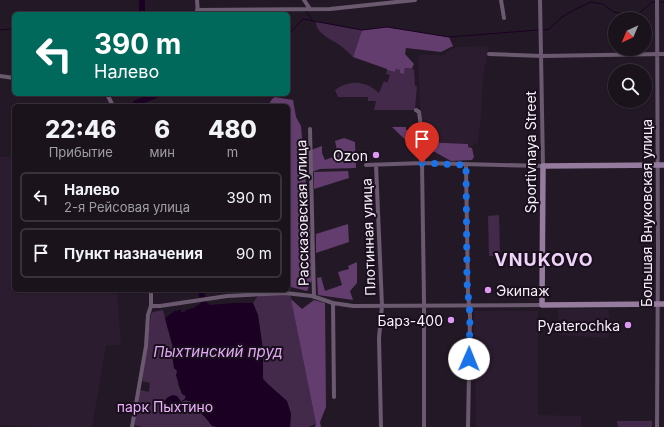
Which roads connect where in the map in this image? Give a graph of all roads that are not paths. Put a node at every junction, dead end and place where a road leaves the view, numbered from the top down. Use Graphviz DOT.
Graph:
graph roads {
  1 [pos="197,0"];
  2 [pos="304,0"];
  3 [pos="371,0"];
  4 [pos="415,0"];
  5 [pos="500,0"];
  6 [pos="540,0"];
  7 [pos="657,0"];
  8 [pos="371,5"];
  9 [pos="310,9"];
  10 [pos="198,12"];
  11 [pos="504,18"];
  12 [pos="489,54"];
  13 [pos="657,54"];
  14 [pos="664,54"];
  15 [pos="542,56"];
  16 [pos="0,76"];
  17 [pos="12,78"];
  18 [pos="416,110"];
  19 [pos="310,129"];
  20 [pos="422,163"];
  21 [pos="376,165"];
  22 [pos="466,165"];
  23 [pos="661,165"];
  24 [pos="366,166"];
  25 [pos="543,166"];
  26 [pos="151,292"];
  27 [pos="314,297"];
  28 [pos="333,303"];
  29 [pos="657,304"];
  30 [pos="664,304"];
  31 [pos="424,305"];
  32 [pos="542,305"];
  33 [pos="151,306"];
  34 [pos="382,306"];
  35 [pos="469,306"];
  36 [pos="334,397"];
  37 [pos="132,427"];
  38 [pos="381,427"];
  39 [pos="424,427"];
  40 [pos="468,427"];
  41 [pos="657,427"];
  1 -- 10 [label="street"];
  2 -- 9 [label="street"];
  3 -- 8 [label="street"];
  4 -- 8 [label="street"];
  5 -- 11 [label="street"];
  6 -- 15 [label="street, Sportivnaya Street"];
  7 -- 13 [label="street, Большая Внуковская улица"];
  8 -- 9 [label="street"];
  9 -- 10 [label="street"];
  12 -- 15 [label="street"];
  13 -- 14 [label="street"];
  13 -- 15 [label="street"];
  13 -- 23 [label="street, Большая Внуковская улица"];
  15 -- 25 [label="street, Sportivnaya Street"];
  16 -- 17 [label="street"];
  18 -- 20 [label="street"];
  19 -- 27 [label="street, Рассказовская улица"];
  20 -- 21 [label="street"];
  20 -- 22 [label="street"];
  20 -- 31 [label="street"];
  21 -- 24 [label="street"];
  21 -- 34 [label="street, Плотинная улица"];
  22 -- 25 [label="street"];
  22 -- 35 [label="street"];
  23 -- 25 [label="street"];
  23 -- 29 [label="street, Большая Внуковская улица"];
  25 -- 32 [label="street, Sportivnaya Street"];
  26 -- 33 [label="street"];
  27 -- 28 [label="street"];
  27 -- 33 [label="street"];
  28 -- 34 [label="street"];
  28 -- 36 [label="street"];
  29 -- 30 [label="street"];
  29 -- 32 [label="street"];
  29 -- 41 [label="street, Большая Внуковская улица"];
  31 -- 34 [label="street"];
  31 -- 35 [label="street"];
  31 -- 39 [label="street"];
  32 -- 35 [label="street"];
  33 -- 37 [label="street"];
  34 -- 38 [label="street, Плотинная улица"];
  35 -- 40 [label="street"];
}
